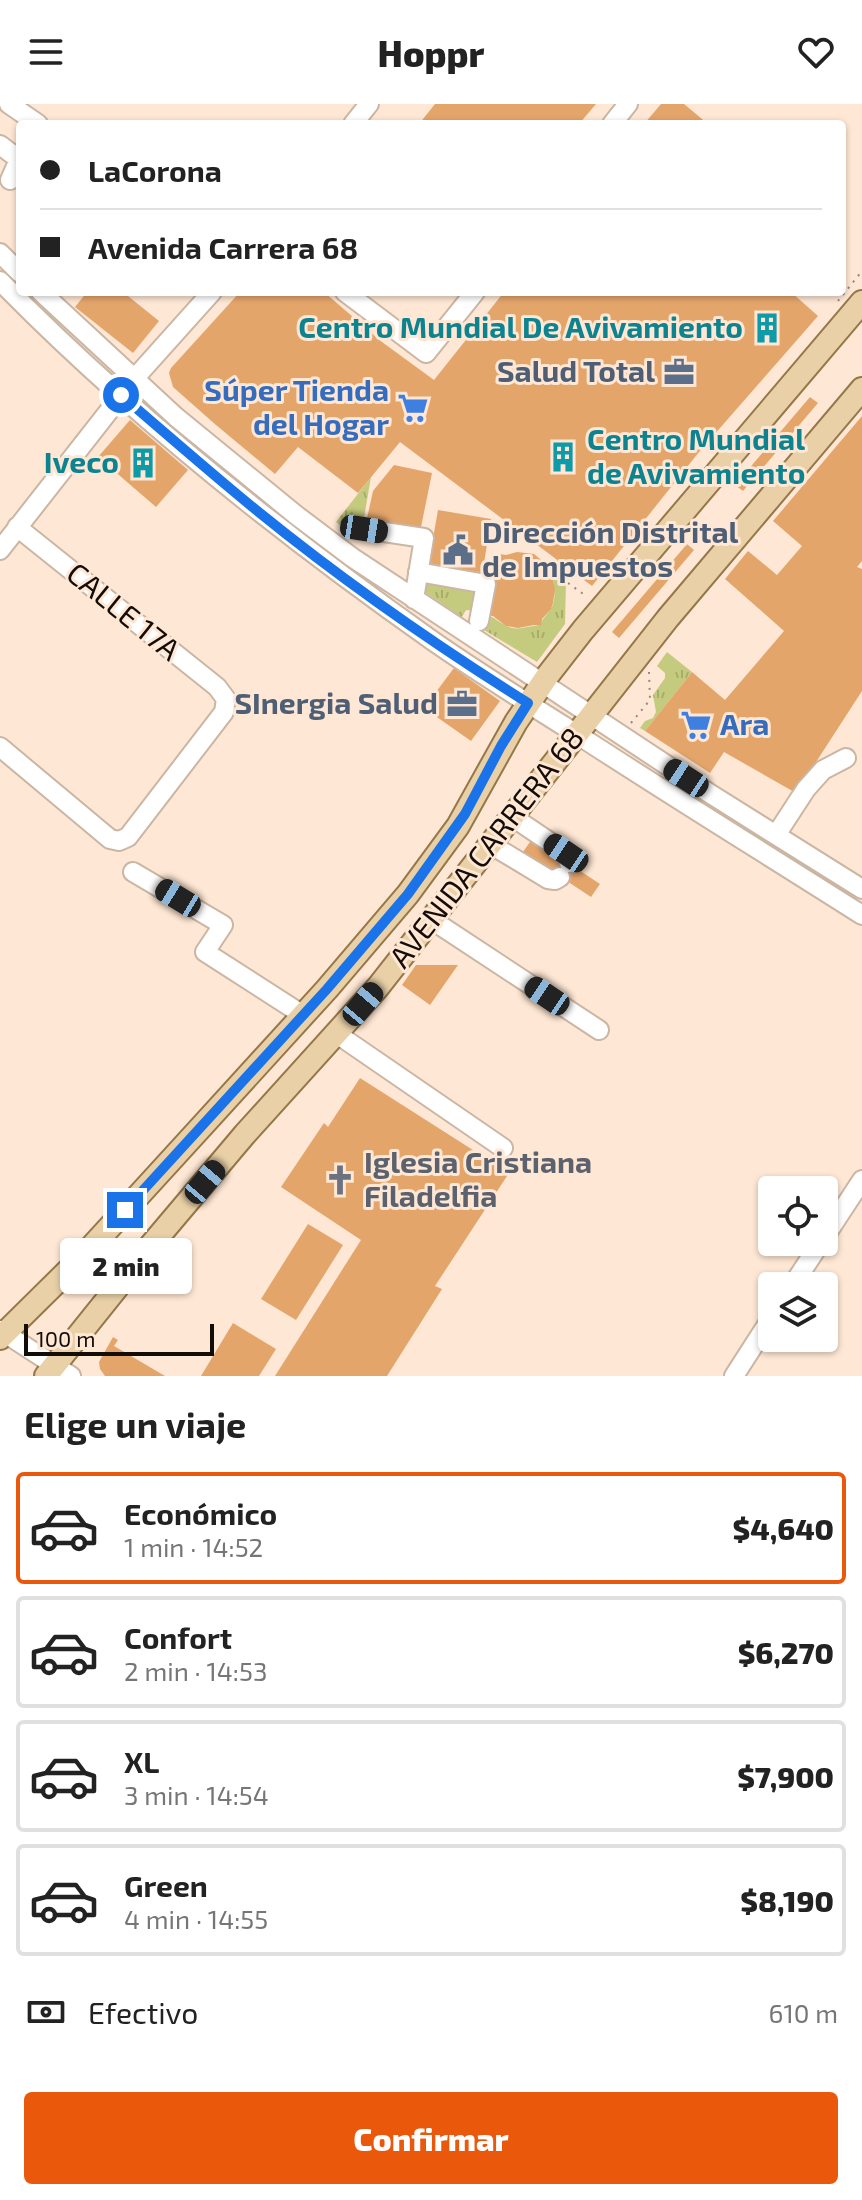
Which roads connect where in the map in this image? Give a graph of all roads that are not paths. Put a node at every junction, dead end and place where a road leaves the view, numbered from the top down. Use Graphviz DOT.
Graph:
graph roads {
  1 [pos="9,104"];
  2 [pos="369,104"];
  3 [pos="628,104"];
  4 [pos="32,120"];
  5 [pos="356,120"];
  6 [pos="615,120"];
  7 [pos="16,166"];
  8 [pos="10,180"];
  9 [pos="0,253"];
  10 [pos="16,269"];
  11 [pos="0,281"];
  12 [pos="45,296"];
  13 [pos="208,296"];
  14 [pos="350,296"];
  15 [pos="472,296"];
  16 [pos="862,302"];
  17 [pos="134,379"];
  18 [pos="862,389"];
  19 [pos="121,395"];
  20 [pos="17,527"];
  21 [pos="364,529"];
  22 [pos="0,550"];
  23 [pos="353,558"];
  24 [pos="418,572"];
  25 [pos="340,574"];
  26 [pos="414,599"];
  27 [pos="479,621"];
  28 [pos="542,683"];
  29 [pos="528,703"];
  30 [pos="590,715"];
  31 [pos="575,734"];
  32 [pos="0,747"];
  33 [pos="846,758"];
  34 [pos="511,816"];
  35 [pos="776,835"];
  36 [pos="490,844"];
  37 [pos="133,872"];
  38 [pos="862,889"];
  39 [pos="862,915"];
  40 [pos="432,920"];
  41 [pos="303,1015"];
  42 [pos="599,1030"];
  43 [pos="337,1034"];
  44 [pos="503,1148"];
  45 [pos="862,1180"];
  46 [pos="838,1217"];
  47 [pos="2,1333"];
  48 [pos="758,1339"];
  49 [pos="57,1373"];
  50 [pos="734,1376"];
  1 -- 4 [label="street"];
  2 -- 5 [label="street"];
  3 -- 6 [label="street"];
  7 -- 8 [label="street"];
  9 -- 10 [label="street"];
  11 -- 19 [label="street"];
  12 -- 17 [label="street"];
  13 -- 17 [label="street"];
  14 -- 15 [label="street"];
  16 -- 28 [label="main road, AVENIDA CARRERA 68"];
  17 -- 19 [label="street"];
  17 -- 23 [label="street"];
  18 -- 30 [label="main road, AVENIDA CARRERA 68"];
  19 -- 20 [label="street"];
  19 -- 25 [label="street"];
  20 -- 22 [label="street"];
  20 -- 32 [label="street, CALLE 17A"];
  21 -- 24 [label="street"];
  23 -- 25 [label="street"];
  23 -- 26 [label="street"];
  24 -- 26 [label="street"];
  24 -- 27 [label="street"];
  25 -- 29 [label="street"];
  26 -- 28 [label="street"];
  28 -- 29 [label="main road, AVENIDA CARRERA 68"];
  28 -- 30 [label="street"];
  29 -- 31 [label="street"];
  29 -- 41 [label="main road, AVENIDA CARRERA 68"];
  30 -- 31 [label="main road, AVENIDA CARRERA 68"];
  30 -- 35 [label="street"];
  31 -- 34 [label="main road, AVENIDA CARRERA 68"];
  31 -- 39 [label="street"];
  33 -- 35 [label="street"];
  34 -- 36 [label="main road, AVENIDA CARRERA 68"];
  34 -- 36 [label="street"];
  35 -- 38 [label="street"];
  36 -- 40 [label="main road, AVENIDA CARRERA 68"];
  37 -- 41 [label="street"];
  40 -- 42 [label="street"];
  40 -- 43 [label="main road, AVENIDA CARRERA 68"];
  41 -- 47 [label="main road, AVENIDA CARRERA 68"];
  43 -- 44 [label="street"];
  43 -- 49 [label="main road, AVENIDA CARRERA 68"];
  45 -- 46 [label="street"];
  47 -- 49 [label="street"];
  48 -- 50 [label="street"];
}
